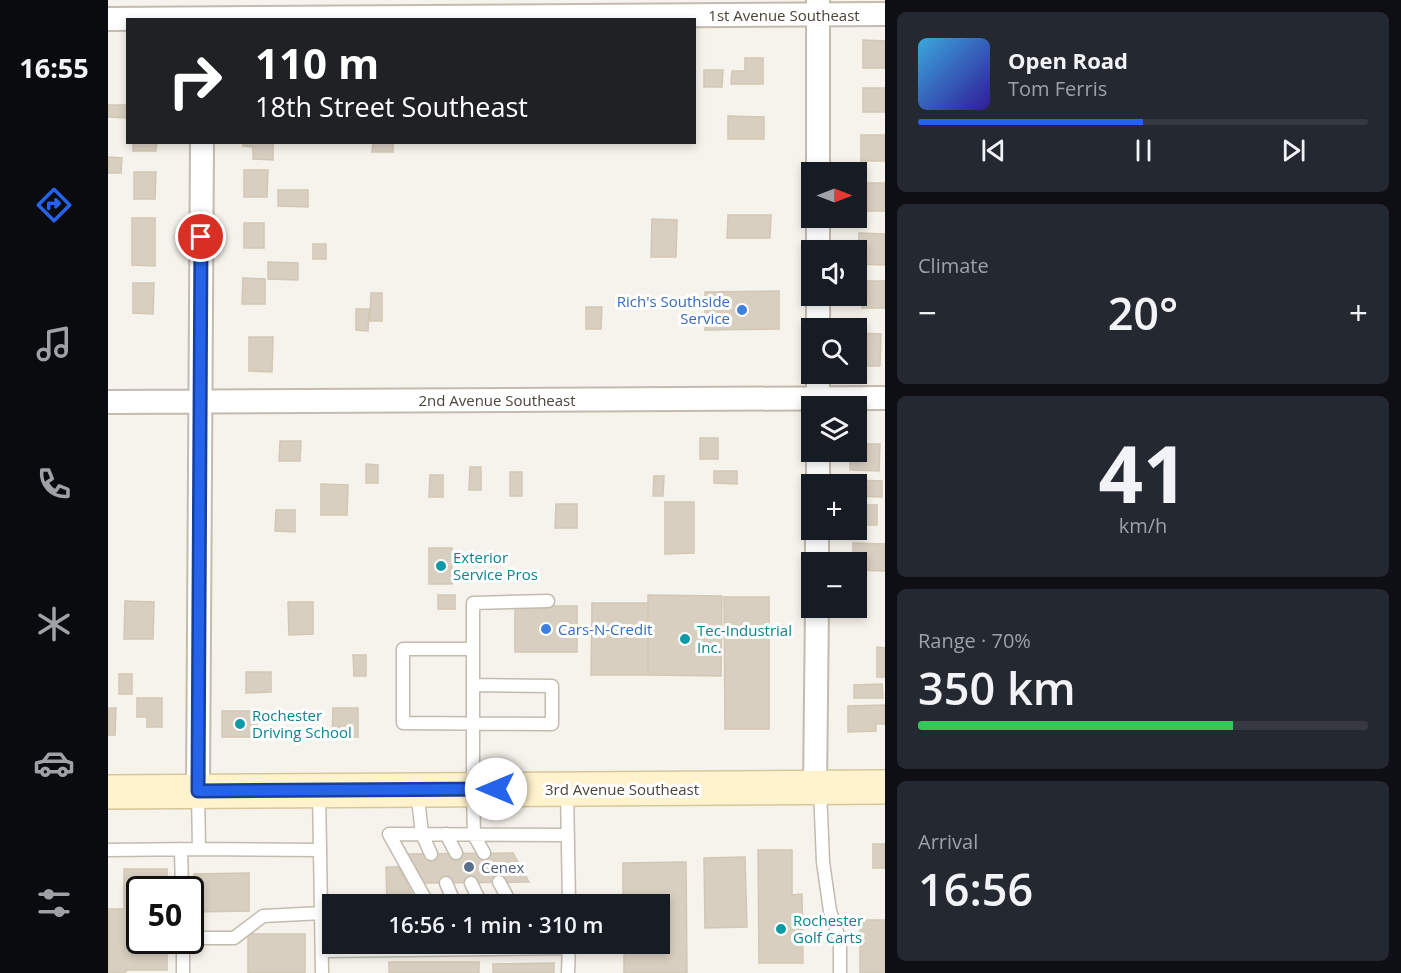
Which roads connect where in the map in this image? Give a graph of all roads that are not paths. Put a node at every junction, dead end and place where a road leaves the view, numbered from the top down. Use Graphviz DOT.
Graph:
graph roads {
  1 [pos="204,0"];
  2 [pos="818,7"];
  3 [pos="885,14"];
  4 [pos="204,18"];
  5 [pos="255,18"];
  6 [pos="108,19"];
  7 [pos="126,19"];
  8 [pos="202,144"];
  9 [pos="818,162"];
  10 [pos="885,398"];
  11 [pos="867,399"];
  12 [pos="199,401"];
  13 [pos="108,402"];
  14 [pos="801,403"];
  15 [pos="548,601"];
  16 [pos="817,618"];
  17 [pos="472,649"];
  18 [pos="472,685"];
  19 [pos="472,724"];
  20 [pos="818,788"];
  21 [pos="885,788"];
  22 [pos="417,789"];
  23 [pos="472,789"];
  24 [pos="567,789"];
  25 [pos="319,790"];
  26 [pos="198,791"];
  27 [pos="108,792"];
  28 [pos="422,834"];
  29 [pos="446,834"];
  30 [pos="474,835"];
  31 [pos="568,835"];
  32 [pos="181,849"];
  33 [pos="199,849"];
  34 [pos="108,850"];
  35 [pos="320,850"];
  36 [pos="456,853"];
  37 [pos="484,853"];
  38 [pos="431,854"];
  39 [pos="182,876"];
  40 [pos="499,882"];
  41 [pos="446,883"];
  42 [pos="471,883"];
  43 [pos="422,894"];
  44 [pos="451,894"];
  45 [pos="476,894"];
  46 [pos="506,894"];
  47 [pos="569,894"];
  48 [pos="322,913"];
  49 [pos="204,938"];
  50 [pos="183,954"];
  51 [pos="322,954"];
  52 [pos="569,954"];
  53 [pos="183,973"];
  54 [pos="322,973"];
  55 [pos="568,973"];
  56 [pos="840,973"];
  1 -- 4 [label="street"];
  2 -- 3 [label="street, 1st Avenue Southeast"];
  2 -- 5 [label="street, 1st Avenue Southeast"];
  2 -- 9 [label="street"];
  6 -- 7 [label="street, 1st Avenue Southeast"];
  8 -- 12 [label="street"];
  10 -- 11 [label="street, 2nd Avenue Southeast"];
  12 -- 13 [label="street, 2nd Avenue Southeast"];
  12 -- 14 [label="street, 2nd Avenue Southeast"];
  12 -- 26 [label="street"];
  15 -- 17 [label="lane"];
  16 -- 20 [label="street"];
  17 -- 18 [label="lane"];
  17 -- 19 [label="lane"];
  18 -- 19 [label="lane"];
  18 -- 19 [label="lane"];
  19 -- 23 [label="lane"];
  20 -- 21 [label="main road, 3rd Avenue Southeast"];
  20 -- 24 [label="main road, 3rd Avenue Southeast"];
  20 -- 56 [label="lane"];
  22 -- 23 [label="main road, 3rd Avenue Southeast"];
  22 -- 25 [label="main road, 3rd Avenue Southeast"];
  22 -- 28 [label="lane"];
  23 -- 24 [label="main road, 3rd Avenue Southeast"];
  23 -- 30 [label="lane"];
  24 -- 31 [label="lane"];
  25 -- 26 [label="main road, 3rd Avenue Southeast"];
  25 -- 35 [label="lane"];
  26 -- 27 [label="main road, 3rd Avenue Southeast"];
  26 -- 33 [label="lane"];
  28 -- 29 [label="lane"];
  28 -- 38 [label="lane"];
  28 -- 43 [label="lane"];
  29 -- 30 [label="lane"];
  29 -- 36 [label="lane"];
  30 -- 31 [label="lane"];
  30 -- 37 [label="lane"];
  31 -- 47 [label="lane"];
  32 -- 33 [label="lane"];
  32 -- 34 [label="lane"];
  32 -- 39 [label="lane"];
  33 -- 35 [label="lane"];
  35 -- 48 [label="lane"];
  40 -- 46 [label="lane"];
  41 -- 44 [label="lane"];
  42 -- 45 [label="lane"];
  48 -- 49 [label="lane"];
  50 -- 53 [label="lane"];
  51 -- 54 [label="lane"];
  52 -- 55 [label="lane"];
}
